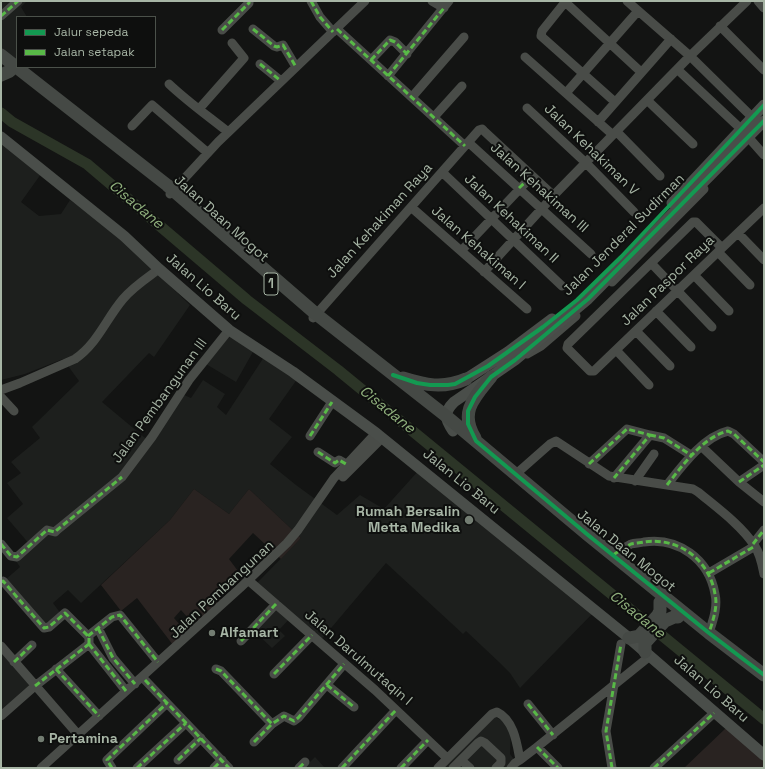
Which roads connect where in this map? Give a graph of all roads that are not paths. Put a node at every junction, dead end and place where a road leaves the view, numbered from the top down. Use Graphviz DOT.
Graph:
graph roads {
  1 [pos="18,1"];
  2 [pos="249,1"];
  3 [pos="311,1"];
  4 [pos="365,1"];
  5 [pos="432,1"];
  6 [pos="565,1"];
  7 [pos="627,1"];
  8 [pos="747,1"];
  9 [pos="758,1"];
  10 [pos="447,4"];
  11 [pos="764,8"];
  12 [pos="638,11"];
  13 [pos="1,16"];
  14 [pos="720,26"];
  15 [pos="253,29"];
  16 [pos="222,30"];
  17 [pos="335,30"];
  18 [pos="464,37"];
  19 [pos="671,39"];
  20 [pos="232,43"];
  21 [pos="610,44"];
  22 [pos="407,54"];
  23 [pos="1,55"];
  24 [pos="690,56"];
  25 [pos="525,57"];
  26 [pos="371,60"];
  27 [pos="16,64"];
  28 [pos="260,64"];
  29 [pos="296,67"];
  30 [pos="677,69"];
  31 [pos="4,70"];
  32 [pos="26,70"];
  33 [pos="764,70"];
  34 [pos="641,72"];
  35 [pos="583,74"];
  36 [pos="388,76"];
  37 [pos="281,81"];
  38 [pos="169,84"];
  39 [pos="462,86"];
  40 [pos="566,93"];
  41 [pos="412,97"];
  42 [pos="647,100"];
  43 [pos="615,102"];
  44 [pos="764,105"];
  45 [pos="527,108"];
  46 [pos="199,109"];
  47 [pos="434,117"];
  48 [pos="752,117"];
  49 [pos="764,121"];
  50 [pos="598,122"];
  51 [pos="132,126"];
  52 [pos="228,132"];
  53 [pos="615,133"];
  54 [pos="744,133"];
  55 [pos="1,137"];
  56 [pos="467,144"];
  57 [pos="693,144"];
  58 [pos="208,153"];
  59 [pos="764,155"];
  60 [pos="586,163"];
  61 [pos="442,172"];
  62 [pos="532,176"];
  63 [pos="660,176"];
  64 [pos="519,188"];
  65 [pos="172,192"];
  66 [pos="554,196"];
  67 [pos="411,207"];
  68 [pos="542,208"];
  69 [pos="634,212"];
  70 [pos="762,214"];
  71 [pos="490,219"];
  72 [pos="738,233"];
  73 [pos="512,240"];
  74 [pos="720,250"];
  75 [pos="461,251"];
  76 [pos="591,254"];
  77 [pos="764,260"];
  78 [pos="651,262"];
  79 [pos="159,269"];
  80 [pos="484,272"];
  81 [pos="694,275"];
  82 [pos="750,285"];
  83 [pos="562,286"];
  84 [pos="678,291"];
  85 [pos="526,309"];
  86 [pos="656,311"];
  87 [pos="729,311"];
  88 [pos="314,316"];
  89 [pos="712,327"];
  90 [pos="229,330"];
  91 [pos="636,331"];
  92 [pos="691,347"];
  93 [pos="616,350"];
  94 [pos="670,366"];
  95 [pos="393,375"];
  96 [pos="491,377"];
  97 [pos="466,379"];
  98 [pos="649,385"];
  99 [pos="1,390"];
  100 [pos="1,397"];
  101 [pos="332,402"];
  102 [pos="14,411"];
  103 [pos="446,416"];
  104 [pos="453,431"];
  105 [pos="379,435"];
  106 [pos="650,435"];
  107 [pos="310,436"];
  108 [pos="476,441"];
  109 [pos="702,446"];
  110 [pos="318,452"];
  111 [pos="654,454"];
  112 [pos="691,454"];
  113 [pos="764,462"];
  114 [pos="346,464"];
  115 [pos="589,464"];
  116 [pos="764,465"];
  117 [pos="614,478"];
  118 [pos="518,480"];
  119 [pos="635,481"];
  120 [pos="740,482"];
  121 [pos="667,485"];
  122 [pos="764,502"];
  123 [pos="764,530"];
  124 [pos="1,544"];
  125 [pos="754,545"];
  126 [pos="613,555"];
  127 [pos="709,573"];
  128 [pos="764,574"];
  129 [pos="250,581"];
  130 [pos="1,582"];
  131 [pos="276,604"];
  132 [pos="661,612"];
  133 [pos="678,617"];
  134 [pos="98,628"];
  135 [pos="709,633"];
  136 [pos="312,636"];
  137 [pos="89,640"];
  138 [pos="241,641"];
  139 [pos="32,645"];
  140 [pos="638,645"];
  141 [pos="1,646"];
  142 [pos="14,662"];
  143 [pos="158,662"];
  144 [pos="344,664"];
  145 [pos="56,669"];
  146 [pos="216,669"];
  147 [pos="274,674"];
  148 [pos="762,676"];
  149 [pos="145,680"];
  150 [pos="134,684"];
  151 [pos="327,685"];
  152 [pos="35,686"];
  153 [pos="614,686"];
  154 [pos="126,691"];
  155 [pos="167,703"];
  156 [pos="528,704"];
  157 [pos="354,706"];
  158 [pos="396,710"];
  159 [pos="714,713"];
  160 [pos="1,716"];
  161 [pos="99,716"];
  162 [pos="186,723"];
  163 [pos="272,724"];
  164 [pos="553,735"];
  165 [pos="80,736"];
  166 [pos="201,738"];
  167 [pos="428,740"];
  168 [pos="254,742"];
  169 [pos="537,747"];
  170 [pos="66,748"];
  171 [pos="764,755"];
  172 [pos="447,758"];
  173 [pos="178,760"];
  174 [pos="222,760"];
  175 [pos="461,760"];
  176 [pos="520,760"];
  177 [pos="41,768"];
  178 [pos="48,768"];
  179 [pos="112,768"];
  180 [pos="137,768"];
  181 [pos="214,768"];
  182 [pos="229,768"];
  183 [pos="342,768"];
  184 [pos="401,768"];
  185 [pos="438,768"];
  186 [pos="453,768"];
  187 [pos="470,768"];
  188 [pos="496,768"];
  189 [pos="511,768"];
  190 [pos="558,768"];
  191 [pos="612,768"];
  192 [pos="654,768"];
  1 -- 13 [label="street"];
  2 -- 16 [label="street"];
  3 -- 17 [label="street, Jalan Kehakiman III"];
  4 -- 17 [label="street"];
  5 -- 10 [label="street"];
  6 -- 21 [label="street"];
  6 -- 35 [label="street"];
  7 -- 12 [label="street"];
  8 -- 14 [label="street"];
  9 -- 11 [label="street"];
  10 -- 22 [label="street"];
  12 -- 19 [label="street"];
  12 -- 21 [label="street"];
  14 -- 24 [label="street"];
  14 -- 33 [label="street"];
  15 -- 29 [label="street"];
  17 -- 26 [label="street, Jalan Kehakiman III"];
  17 -- 29 [label="street"];
  18 -- 41 [label="street"];
  19 -- 24 [label="street"];
  19 -- 34 [label="street"];
  20 -- 46 [label="street"];
  21 -- 34 [label="street"];
  21 -- 35 [label="street"];
  22 -- 26 [label="street"];
  22 -- 36 [label="street"];
  23 -- 27 [label="highway, Jalan Daan Mogot / 1"];
  24 -- 30 [label="street"];
  24 -- 48 [label="street"];
  25 -- 40 [label="street"];
  26 -- 36 [label="street, Jalan Kehakiman III"];
  28 -- 37 [label="street"];
  29 -- 37 [label="street"];
  30 -- 42 [label="street"];
  30 -- 54 [label="street"];
  31 -- 65 [label="highway, Jalan Daan Mogot / 1"];
  32 -- 65 [label="highway, Jalan Daan Mogot / 1"];
  34 -- 43 [label="street"];
  35 -- 40 [label="street"];
  35 -- 43 [label="street"];
  36 -- 41 [label="street, Jalan Kehakiman III"];
  37 -- 52 [label="street"];
  38 -- 46 [label="street"];
  39 -- 47 [label="street"];
  40 -- 50 [label="street"];
  41 -- 47 [label="street, Jalan Kehakiman III"];
  42 -- 53 [label="street"];
  42 -- 57 [label="street"];
  43 -- 50 [label="street"];
  44 -- 48 [label="main road, Jalan Jenderal Sudirman"];
  45 -- 60 [label="street, Jalan Kehakiman V"];
  46 -- 52 [label="street"];
  47 -- 56 [label="street, Jalan Kehakiman III"];
  48 -- 54 [label="main road, Jalan Jenderal Sudirman"];
  49 -- 54 [label="main road, Jalan Jenderal Sudirman"];
  50 -- 53 [label="street"];
  51 -- 58 [label="street"];
  52 -- 58 [label="street"];
  53 -- 60 [label="street"];
  53 -- 63 [label="street"];
  54 -- 59 [label="street"];
  54 -- 96 [label="main road, Jalan Jenderal Sudirman"];
  54 -- 97 [label="main road, Jalan Jenderal Sudirman"];
  55 -- 79 [label="main road, Jalan Lio Baru"];
  56 -- 61 [label="street, Jalan Kehakiman Raya"];
  56 -- 62 [label="street, Jalan Kehakiman Raya"];
  56 -- 64 [label="street, Jalan Kehakiman III"];
  58 -- 65 [label="street"];
  60 -- 66 [label="street"];
  60 -- 69 [label="street, Jalan Kehakiman V"];
  61 -- 67 [label="street, Jalan Kehakiman Raya"];
  61 -- 71 [label="street, Jalan Kehakiman II"];
  62 -- 64 [label="street"];
  62 -- 66 [label="street"];
  64 -- 68 [label="street, Jalan Kehakiman III"];
  64 -- 71 [label="street"];
  65 -- 88 [label="highway, Jalan Daan Mogot / 1"];
  66 -- 68 [label="street"];
  67 -- 75 [label="street, Jalan Kehakiman I"];
  67 -- 88 [label="street, Jalan Kehakiman Raya"];
  68 -- 73 [label="street"];
  68 -- 76 [label="street, Jalan Kehakiman III"];
  70 -- 72 [label="street, Jalan Paspor Raya"];
  71 -- 73 [label="street, Jalan Kehakiman II"];
  71 -- 75 [label="street"];
  72 -- 74 [label="street, Jalan Paspor Raya"];
  72 -- 77 [label="street"];
  73 -- 80 [label="street"];
  73 -- 83 [label="street, Jalan Kehakiman II"];
  74 -- 78 [label="street"];
  74 -- 81 [label="street, Jalan Paspor Raya"];
  74 -- 82 [label="street"];
  75 -- 80 [label="street, Jalan Kehakiman I"];
  78 -- 84 [label="street"];
  78 -- 93 [label="street, Jalan Paspor Raya"];
  79 -- 90 [label="main road, Jalan Lio Baru"];
  79 -- 99 [label="street"];
  80 -- 85 [label="street, Jalan Kehakiman I"];
  81 -- 84 [label="street, Jalan Paspor Raya"];
  81 -- 87 [label="street"];
  84 -- 86 [label="street, Jalan Paspor Raya"];
  84 -- 89 [label="street"];
  86 -- 91 [label="street, Jalan Paspor Raya"];
  86 -- 92 [label="street"];
  88 -- 95 [label="highway, Jalan Daan Mogot / 1"];
  88 -- 104 [label="highway, Jalan Daan Mogot / 1"];
  90 -- 101 [label="main road, Jalan Lio Baru"];
  90 -- 124 [label="street, Jalan Pembangunan III"];
  91 -- 93 [label="street, Jalan Paspor Raya"];
  91 -- 94 [label="street"];
  93 -- 98 [label="street"];
  95 -- 97 [label="highway"];
  95 -- 103 [label="highway, Jalan Daan Mogot / 1"];
  96 -- 103 [label="main road, Jalan Jenderal Sudirman"];
  96 -- 108 [label="highway"];
  100 -- 102 [label="street"];
  101 -- 105 [label="main road, Jalan Lio Baru"];
  101 -- 107 [label="street"];
  103 -- 104 [label="main road, Jalan Daan Mogot"];
  103 -- 108 [label="highway, Jalan Daan Mogot / 1"];
  104 -- 118 [label="highway, Jalan Daan Mogot / 1"];
  105 -- 114 [label="street, Jalan Pembangunan"];
  105 -- 129 [label="street, Jalan Pembangunan"];
  105 -- 140 [label="main road, Jalan Lio Baru"];
  106 -- 112 [label="street"];
  106 -- 115 [label="street"];
  106 -- 117 [label="street"];
  108 -- 118 [label="highway, Jalan Daan Mogot / 1"];
  109 -- 112 [label="street"];
  109 -- 113 [label="street"];
  109 -- 120 [label="street"];
  110 -- 114 [label="street"];
  111 -- 119 [label="street"];
  112 -- 121 [label="street"];
  114 -- 129 [label="street, Jalan Pembangunan"];
  115 -- 117 [label="street"];
  115 -- 118 [label="street"];
  116 -- 120 [label="street"];
  117 -- 119 [label="street"];
  118 -- 126 [label="highway, Jalan Daan Mogot / 1"];
  118 -- 132 [label="highway, Jalan Daan Mogot / 1"];
  119 -- 121 [label="street"];
  120 -- 122 [label="street"];
  121 -- 125 [label="street"];
  123 -- 125 [label="street"];
  125 -- 127 [label="street"];
  125 -- 128 [label="street"];
  126 -- 127 [label="street"];
  126 -- 135 [label="highway, Jalan Daan Mogot / 1"];
  127 -- 135 [label="street"];
  129 -- 131 [label="street, Jalan Darulmutaqin I"];
  129 -- 143 [label="street, Jalan Pembangunan"];
  129 -- 149 [label="street, Jalan Pembangunan"];
  130 -- 137 [label="street"];
  131 -- 136 [label="street, Jalan Darulmutaqin I"];
  131 -- 138 [label="street"];
  132 -- 133 [label="highway, Jalan Daan Mogot / 1"];
  132 -- 133 [label="highway"];
  132 -- 140 [label="highway"];
  133 -- 148 [label="highway, Jalan Daan Mogot / 1"];
  134 -- 137 [label="street"];
  134 -- 143 [label="street"];
  134 -- 150 [label="street"];
  135 -- 148 [label="highway, Jalan Daan Mogot / 1"];
  136 -- 144 [label="street, Jalan Darulmutaqin I"];
  136 -- 147 [label="street"];
  137 -- 145 [label="street"];
  137 -- 154 [label="street"];
  139 -- 142 [label="street"];
  140 -- 153 [label="street"];
  140 -- 153 [label="street"];
  140 -- 159 [label="main road, Jalan Lio Baru"];
  141 -- 142 [label="street"];
  142 -- 152 [label="street"];
  143 -- 150 [label="street, Jalan Pembangunan"];
  144 -- 151 [label="street"];
  144 -- 158 [label="street, Jalan Darulmutaqin I"];
  145 -- 152 [label="street"];
  145 -- 161 [label="street"];
  146 -- 163 [label="street"];
  149 -- 155 [label="street"];
  149 -- 165 [label="street, Jalan Pembangunan"];
  150 -- 154 [label="street, Jalan Pembangunan"];
  151 -- 157 [label="street"];
  151 -- 163 [label="street"];
  152 -- 160 [label="street"];
  152 -- 165 [label="street"];
  153 -- 164 [label="street"];
  153 -- 191 [label="street"];
  154 -- 161 [label="street, Jalan Pembangunan"];
  155 -- 162 [label="street"];
  155 -- 179 [label="street"];
  156 -- 164 [label="street"];
  158 -- 167 [label="street, Jalan Darulmutaqin I"];
  158 -- 183 [label="street"];
  159 -- 171 [label="main road, Jalan Lio Baru"];
  159 -- 192 [label="street"];
  161 -- 165 [label="street, Jalan Pembangunan"];
  162 -- 166 [label="street"];
  162 -- 180 [label="street"];
  163 -- 168 [label="street"];
  164 -- 169 [label="street"];
  165 -- 170 [label="street, Jalan Pembangunan"];
  166 -- 173 [label="street"];
  166 -- 174 [label="street"];
  167 -- 172 [label="street, Jalan Darulmutaqin I"];
  167 -- 184 [label="street"];
  169 -- 176 [label="street"];
  169 -- 190 [label="street"];
  170 -- 177 [label="street"];
  170 -- 178 [label="street"];
  172 -- 176 [label="street"];
  172 -- 185 [label="street"];
  174 -- 181 [label="street"];
  174 -- 182 [label="street"];
  175 -- 186 [label="street"];
  175 -- 187 [label="street"];
  175 -- 188 [label="street"];
  176 -- 189 [label="street"];
}
